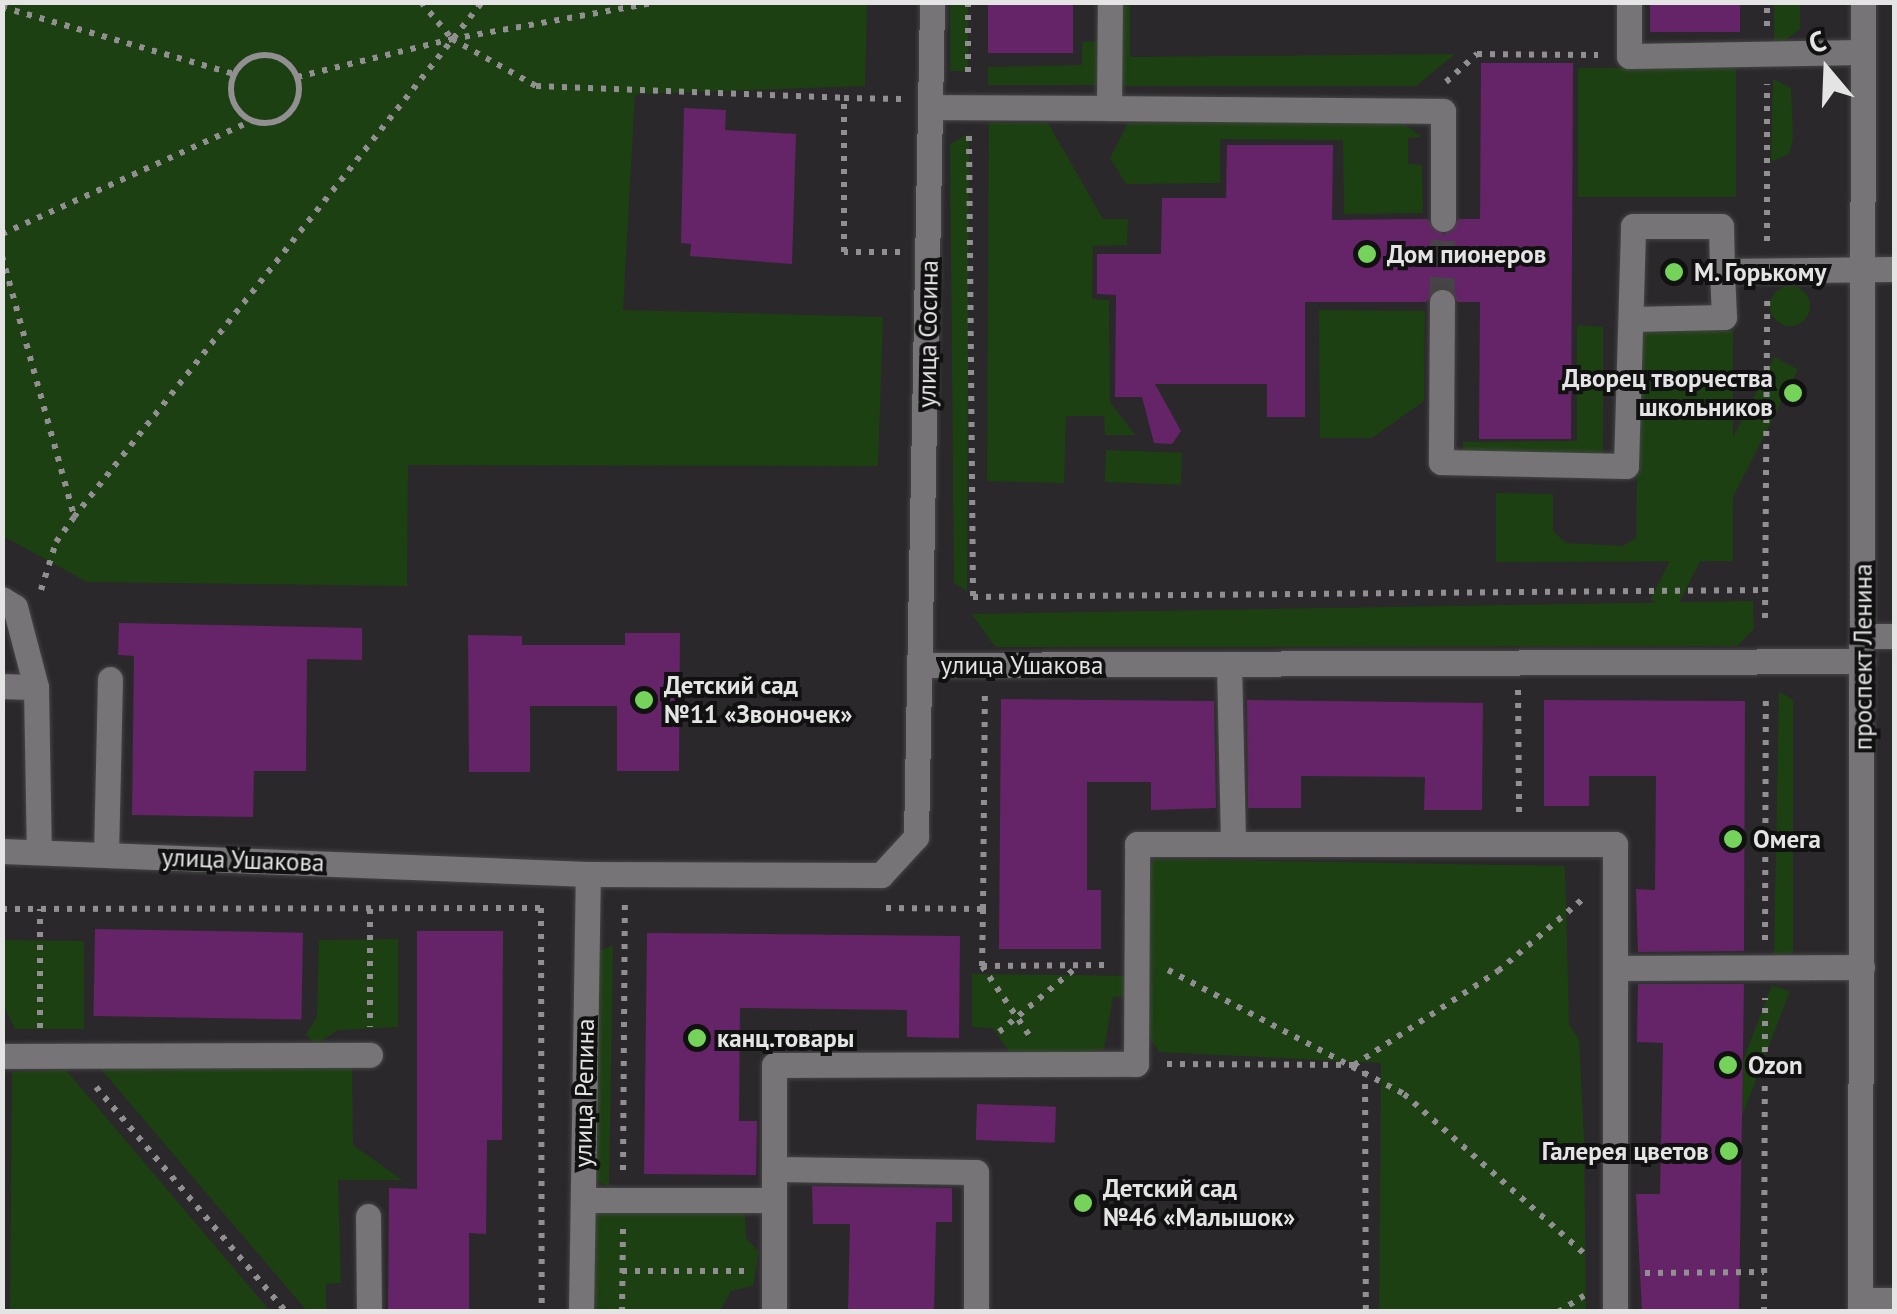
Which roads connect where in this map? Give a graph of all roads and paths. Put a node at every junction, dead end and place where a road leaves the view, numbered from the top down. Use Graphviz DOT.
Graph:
graph roads {
  1 [pos="422,2"];
  2 [pos="482,2"];
  3 [pos="658,2"];
  4 [pos="932,2"];
  5 [pos="968,2"];
  6 [pos="1110,2"];
  7 [pos="1629,2"];
  8 [pos="1767,2"];
  9 [pos="1863,2"];
  10 [pos="2,7"];
  11 [pos="452,39"];
  12 [pos="1863,52"];
  13 [pos="1767,54"];
  14 [pos="1629,56"];
  15 [pos="234,74"];
  16 [pos="297,76"];
  17 [pos="902,79"];
  18 [pos="844,98"];
  19 [pos="1420,105"];
  20 [pos="930,107"];
  21 [pos="969,107"];
  22 [pos="1110,108"];
  23 [pos="251,121"];
  24 [pos="1443,219"];
  25 [pos="2,234"];
  26 [pos="2,256"];
  27 [pos="1864,268"];
  28 [pos="900,270"];
  29 [pos="1894,270"];
  30 [pos="1722,271"];
  31 [pos="1767,271"];
  32 [pos="1442,302"];
  33 [pos="1630,319"];
  34 [pos="74,517"];
  35 [pos="56,542"];
  36 [pos="1766,590"];
  37 [pos="2,598"];
  38 [pos="1766,618"];
  39 [pos="1894,636"];
  40 [pos="1863,648"];
  41 [pos="1229,664"];
  42 [pos="924,666"];
  43 [pos="110,679"];
  44 [pos="2,686"];
  45 [pos="36,686"];
  46 [pos="1518,690"];
  47 [pos="985,691"];
  48 [pos="1234,844"];
  49 [pos="1519,844"];
  50 [pos="2,851"];
  51 [pos="39,852"];
  52 [pos="106,855"];
  53 [pos="898,857"];
  54 [pos="541,871"];
  55 [pos="1615,871"];
  56 [pos="588,874"];
  57 [pos="625,874"];
  58 [pos="370,908"];
  59 [pos="541,908"];
  60 [pos="625,908"];
  61 [pos="643,908"];
  62 [pos="898,908"];
  63 [pos="2,909"];
  64 [pos="40,909"];
  65 [pos="873,909"];
  66 [pos="982,909"];
  67 [pos="1137,964"];
  68 [pos="982,966"];
  69 [pos="1078,966"];
  70 [pos="1862,967"];
  71 [pos="1615,968"];
  72 [pos="1018,1015"];
  73 [pos="2,1056"];
  74 [pos="40,1056"];
  75 [pos="69,1056"];
  76 [pos="370,1056"];
  77 [pos="960,1064"];
  78 [pos="1046,1064"];
  79 [pos="1136,1064"];
  80 [pos="1354,1065"];
  81 [pos="1364,1071"];
  82 [pos="774,1169"];
  83 [pos="583,1200"];
  84 [pos="623,1200"];
  85 [pos="774,1200"];
  86 [pos="368,1216"];
  87 [pos="774,1271"];
  88 [pos="622,1272"];
  89 [pos="1764,1272"];
  90 [pos="1615,1273"];
  91 [pos="1894,1300"];
  92 [pos="1860,1306"];
  93 [pos="286,1312"];
  94 [pos="369,1312"];
  95 [pos="542,1312"];
  96 [pos="581,1312"];
  97 [pos="622,1312"];
  98 [pos="774,1312"];
  99 [pos="976,1312"];
  100 [pos="1366,1312"];
  101 [pos="1615,1312"];
  1 -- 11 [label="path"];
  2 -- 11 [label="path"];
  3 -- 11 [label="path"];
  4 -- 20 [label="street, улица Сосина"];
  5 -- 21 [label="path"];
  6 -- 22 [label="street"];
  7 -- 14 [label="street"];
  8 -- 13 [label="path"];
  9 -- 12 [label="street, проспект Ленина"];
  10 -- 15 [label="path"];
  11 -- 16 [label="path"];
  11 -- 18 [label="path"];
  11 -- 34 [label="path"];
  12 -- 13 [label="street"];
  12 -- 27 [label="street, проспект Ленина"];
  13 -- 14 [label="street"];
  13 -- 31 [label="path"];
  14 -- 19 [label="path"];
  15 -- 16 [label="path"];
  15 -- 23 [label="path"];
  16 -- 23 [label="path"];
  17 -- 18 [label="path"];
  18 -- 28 [label="path"];
  19 -- 22 [label="street"];
  19 -- 24 [label="street"];
  20 -- 21 [label="street"];
  20 -- 42 [label="street, улица Сосина"];
  21 -- 22 [label="street"];
  21 -- 36 [label="path"];
  23 -- 25 [label="path"];
  26 -- 34 [label="path"];
  27 -- 29 [label="street"];
  27 -- 31 [label="street"];
  27 -- 40 [label="street, проспект Ленина"];
  30 -- 31 [label="street"];
  30 -- 33 [label="street"];
  30 -- 33 [label="street"];
  31 -- 36 [label="path"];
  32 -- 33 [label="street"];
  34 -- 35 [label="path"];
  36 -- 38 [label="path"];
  37 -- 45 [label="street"];
  39 -- 40 [label="street, улица Ушакова"];
  40 -- 41 [label="street, улица Ушакова"];
  40 -- 70 [label="street, проспект Ленина"];
  41 -- 42 [label="street, улица Ушакова"];
  41 -- 48 [label="street"];
  42 -- 53 [label="street, улица Ушакова"];
  43 -- 52 [label="street"];
  44 -- 45 [label="street"];
  45 -- 51 [label="street"];
  46 -- 49 [label="path"];
  47 -- 66 [label="path"];
  48 -- 49 [label="street"];
  48 -- 67 [label="street"];
  49 -- 55 [label="street"];
  50 -- 51 [label="street, улица Ушакова"];
  51 -- 52 [label="street, улица Ушакова"];
  52 -- 54 [label="street, улица Ушакова"];
  53 -- 57 [label="street, улица Ушакова"];
  53 -- 62 [label="path"];
  54 -- 56 [label="street, улица Ушакова"];
  54 -- 59 [label="path"];
  55 -- 71 [label="street"];
  55 -- 80 [label="path"];
  56 -- 57 [label="street, улица Ушакова"];
  56 -- 83 [label="street, улица Репина"];
  57 -- 60 [label="path"];
  58 -- 59 [label="path"];
  58 -- 64 [label="path"];
  58 -- 76 [label="path"];
  59 -- 95 [label="path"];
  60 -- 61 [label="path"];
  60 -- 84 [label="path"];
  62 -- 65 [label="path"];
  62 -- 66 [label="path"];
  63 -- 64 [label="path"];
  64 -- 74 [label="path"];
  66 -- 68 [label="path"];
  67 -- 69 [label="path"];
  67 -- 79 [label="street"];
  67 -- 80 [label="path"];
  68 -- 69 [label="path"];
  68 -- 72 [label="path"];
  69 -- 72 [label="path"];
  70 -- 71 [label="street"];
  70 -- 92 [label="street, проспект Ленина"];
  71 -- 90 [label="street"];
  72 -- 77 [label="path"];
  72 -- 78 [label="path"];
  73 -- 74 [label="street"];
  74 -- 75 [label="street"];
  75 -- 76 [label="street"];
  75 -- 93 [label="path"];
  77 -- 78 [label="street"];
  77 -- 82 [label="street"];
  78 -- 79 [label="street"];
  79 -- 80 [label="path"];
  80 -- 81 [label="path"];
  81 -- 90 [label="path"];
  81 -- 100 [label="path"];
  82 -- 85 [label="street"];
  82 -- 99 [label="street"];
  83 -- 84 [label="street"];
  83 -- 96 [label="street, улица Репина"];
  84 -- 85 [label="street"];
  84 -- 88 [label="path"];
  85 -- 87 [label="street"];
  86 -- 94 [label="street"];
  87 -- 88 [label="path"];
  87 -- 98 [label="street"];
  88 -- 97 [label="path"];
  89 -- 90 [label="path"];
  90 -- 101 [label="street"];
  91 -- 92 [label="street"];
}
